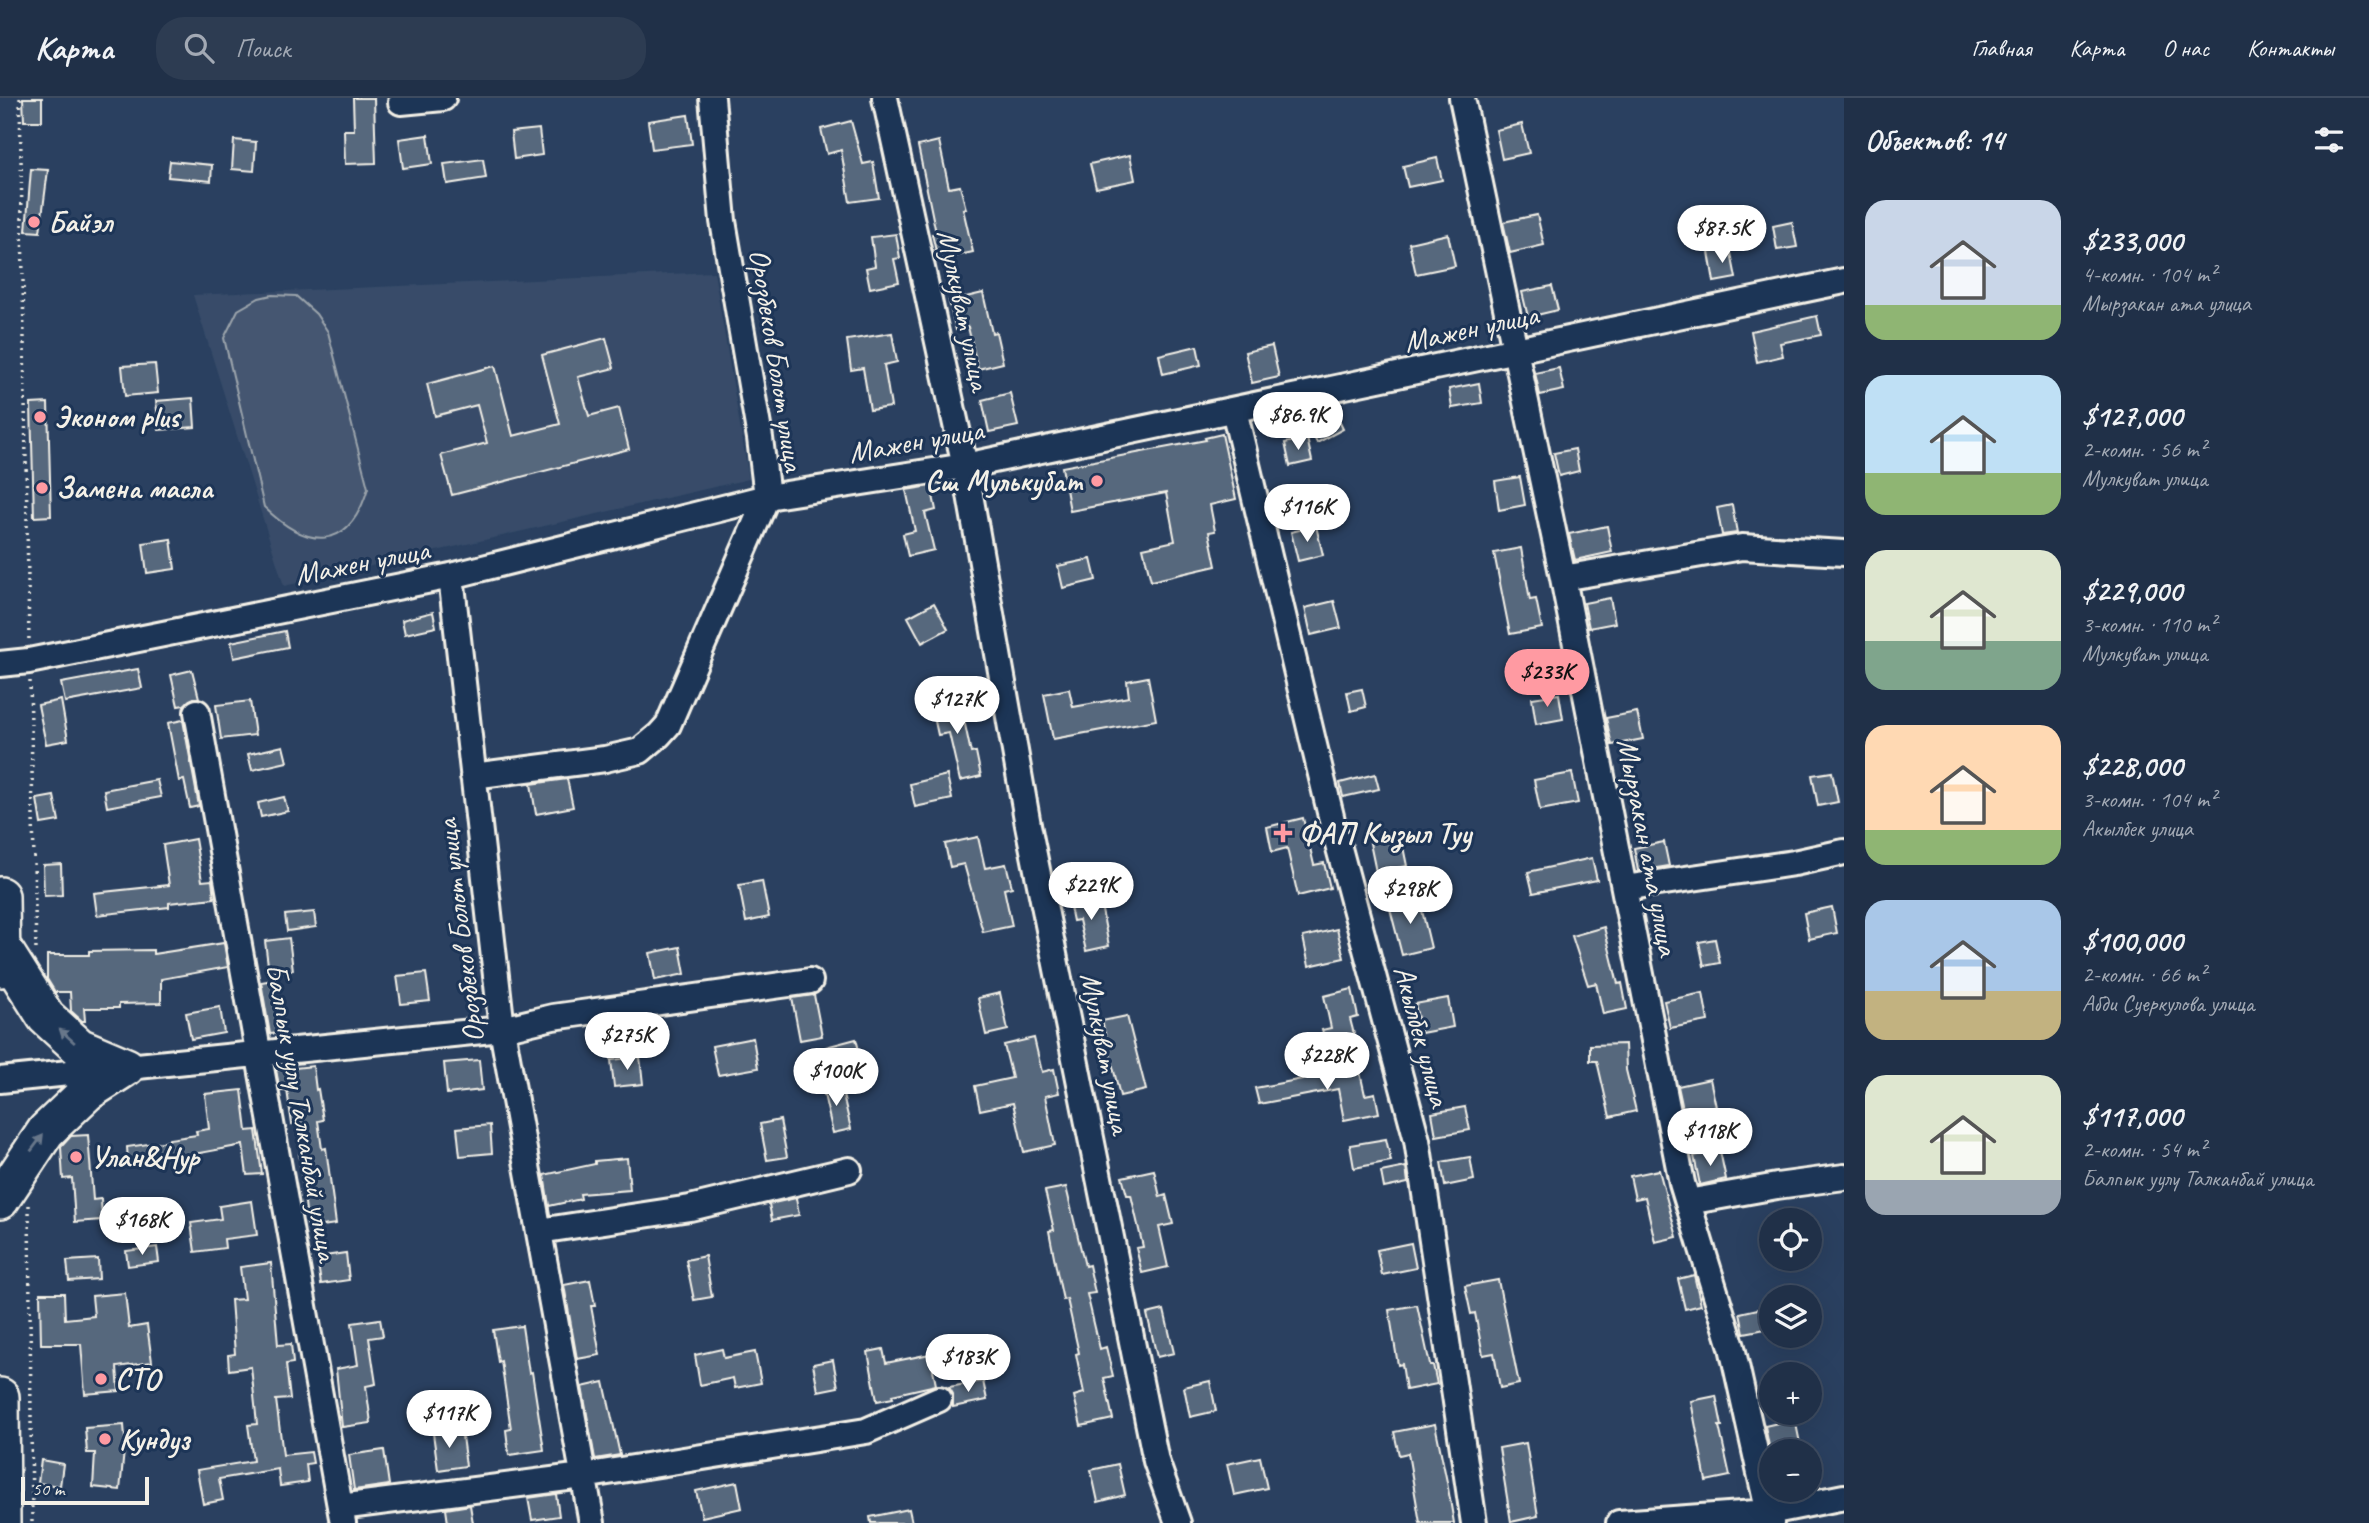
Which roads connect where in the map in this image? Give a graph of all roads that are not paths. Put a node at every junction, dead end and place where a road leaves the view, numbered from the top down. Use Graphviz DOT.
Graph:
graph roads {
  1 [pos="443,98"];
  2 [pos="712,98"];
  3 [pos="886,98"];
  4 [pos="1462,98"];
  5 [pos="401,102"];
  6 [pos="1844,281"];
  7 [pos="1515,351"];
  8 [pos="1234,410"];
  9 [pos="965,466"];
  10 [pos="767,497"];
  11 [pos="1844,553"];
  12 [pos="451,576"];
  13 [pos="1563,578"];
  14 [pos="0,664"];
  15 [pos="197,712"];
  16 [pos="473,776"];
  17 [pos="1844,852"];
  18 [pos="1624,888"];
  19 [pos="0,896"];
  20 [pos="1,936"];
  21 [pos="810,981"];
  22 [pos="0,984"];
  23 [pos="502,1029"];
  24 [pos="260,1054"];
  25 [pos="126,1067"];
  26 [pos="0,1080"];
  27 [pos="849,1170"];
  28 [pos="1844,1177"];
  29 [pos="14,1198"];
  30 [pos="1688,1202"];
  31 [pos="539,1231"];
  32 [pos="0,1397"];
  33 [pos="939,1399"];
  34 [pos="583,1476"];
  35 [pos="1844,1497"];
  36 [pos="341,1515"];
  37 [pos="1770,1517"];
  38 [pos="1,1523"];
  39 [pos="592,1523"];
  40 [pos="1178,1523"];
  41 [pos="1474,1523"];
  42 [pos="1619,1523"];
  1 -- 5 [label="street"];
  2 -- 10 [label="street, Орозбеков Болот улица"];
  3 -- 9 [label="street, Мулкуват улица"];
  4 -- 7 [label="street, Мырзакан ата улица"];
  6 -- 7 [label="street, Мажен улица"];
  7 -- 8 [label="street, Мажен улица"];
  7 -- 13 [label="street, Мырзакан ата улица"];
  8 -- 9 [label="street, Мажен улица"];
  8 -- 41 [label="street, Акылбек улица"];
  9 -- 10 [label="street, Мажен улица"];
  9 -- 40 [label="street, Мулкуват улица"];
  10 -- 12 [label="street, Мажен улица"];
  10 -- 16 [label="street, Орозбеков Болот улица"];
  11 -- 13 [label="street"];
  12 -- 14 [label="street, Мажен улица"];
  12 -- 16 [label="street, Орозбеков Болот улица"];
  13 -- 18 [label="street, Мырзакан ата улица"];
  15 -- 24 [label="street, Балпык уулу Талканбай улица"];
  16 -- 23 [label="street, Орозбеков Болот улица"];
  17 -- 18 [label="street"];
  18 -- 30 [label="street, Мырзакан ата улица"];
  19 -- 20 [label="highway"];
  20 -- 22 [label="highway"];
  25 -- 20 [label="highway, one-way"];
  21 -- 23 [label="street"];
  23 -- 24 [label="street"];
  23 -- 31 [label="street, Орозбеков Болот улица"];
  24 -- 25 [label="street"];
  24 -- 36 [label="street, Балпык уулу Талканбай улица"];
  25 -- 26 [label="street"];
  29 -- 25 [label="highway, one-way"];
  27 -- 31 [label="street"];
  28 -- 30 [label="street"];
  30 -- 37 [label="street, Мырзакан ата улица"];
  31 -- 34 [label="street, Орозбеков Болот улица"];
  32 -- 38 [label="highway"];
  33 -- 34 [label="street"];
  34 -- 36 [label="street"];
  34 -- 39 [label="street, Орозбеков Болот улица"];
  35 -- 37 [label="street"];
  37 -- 42 [label="street"];
}
